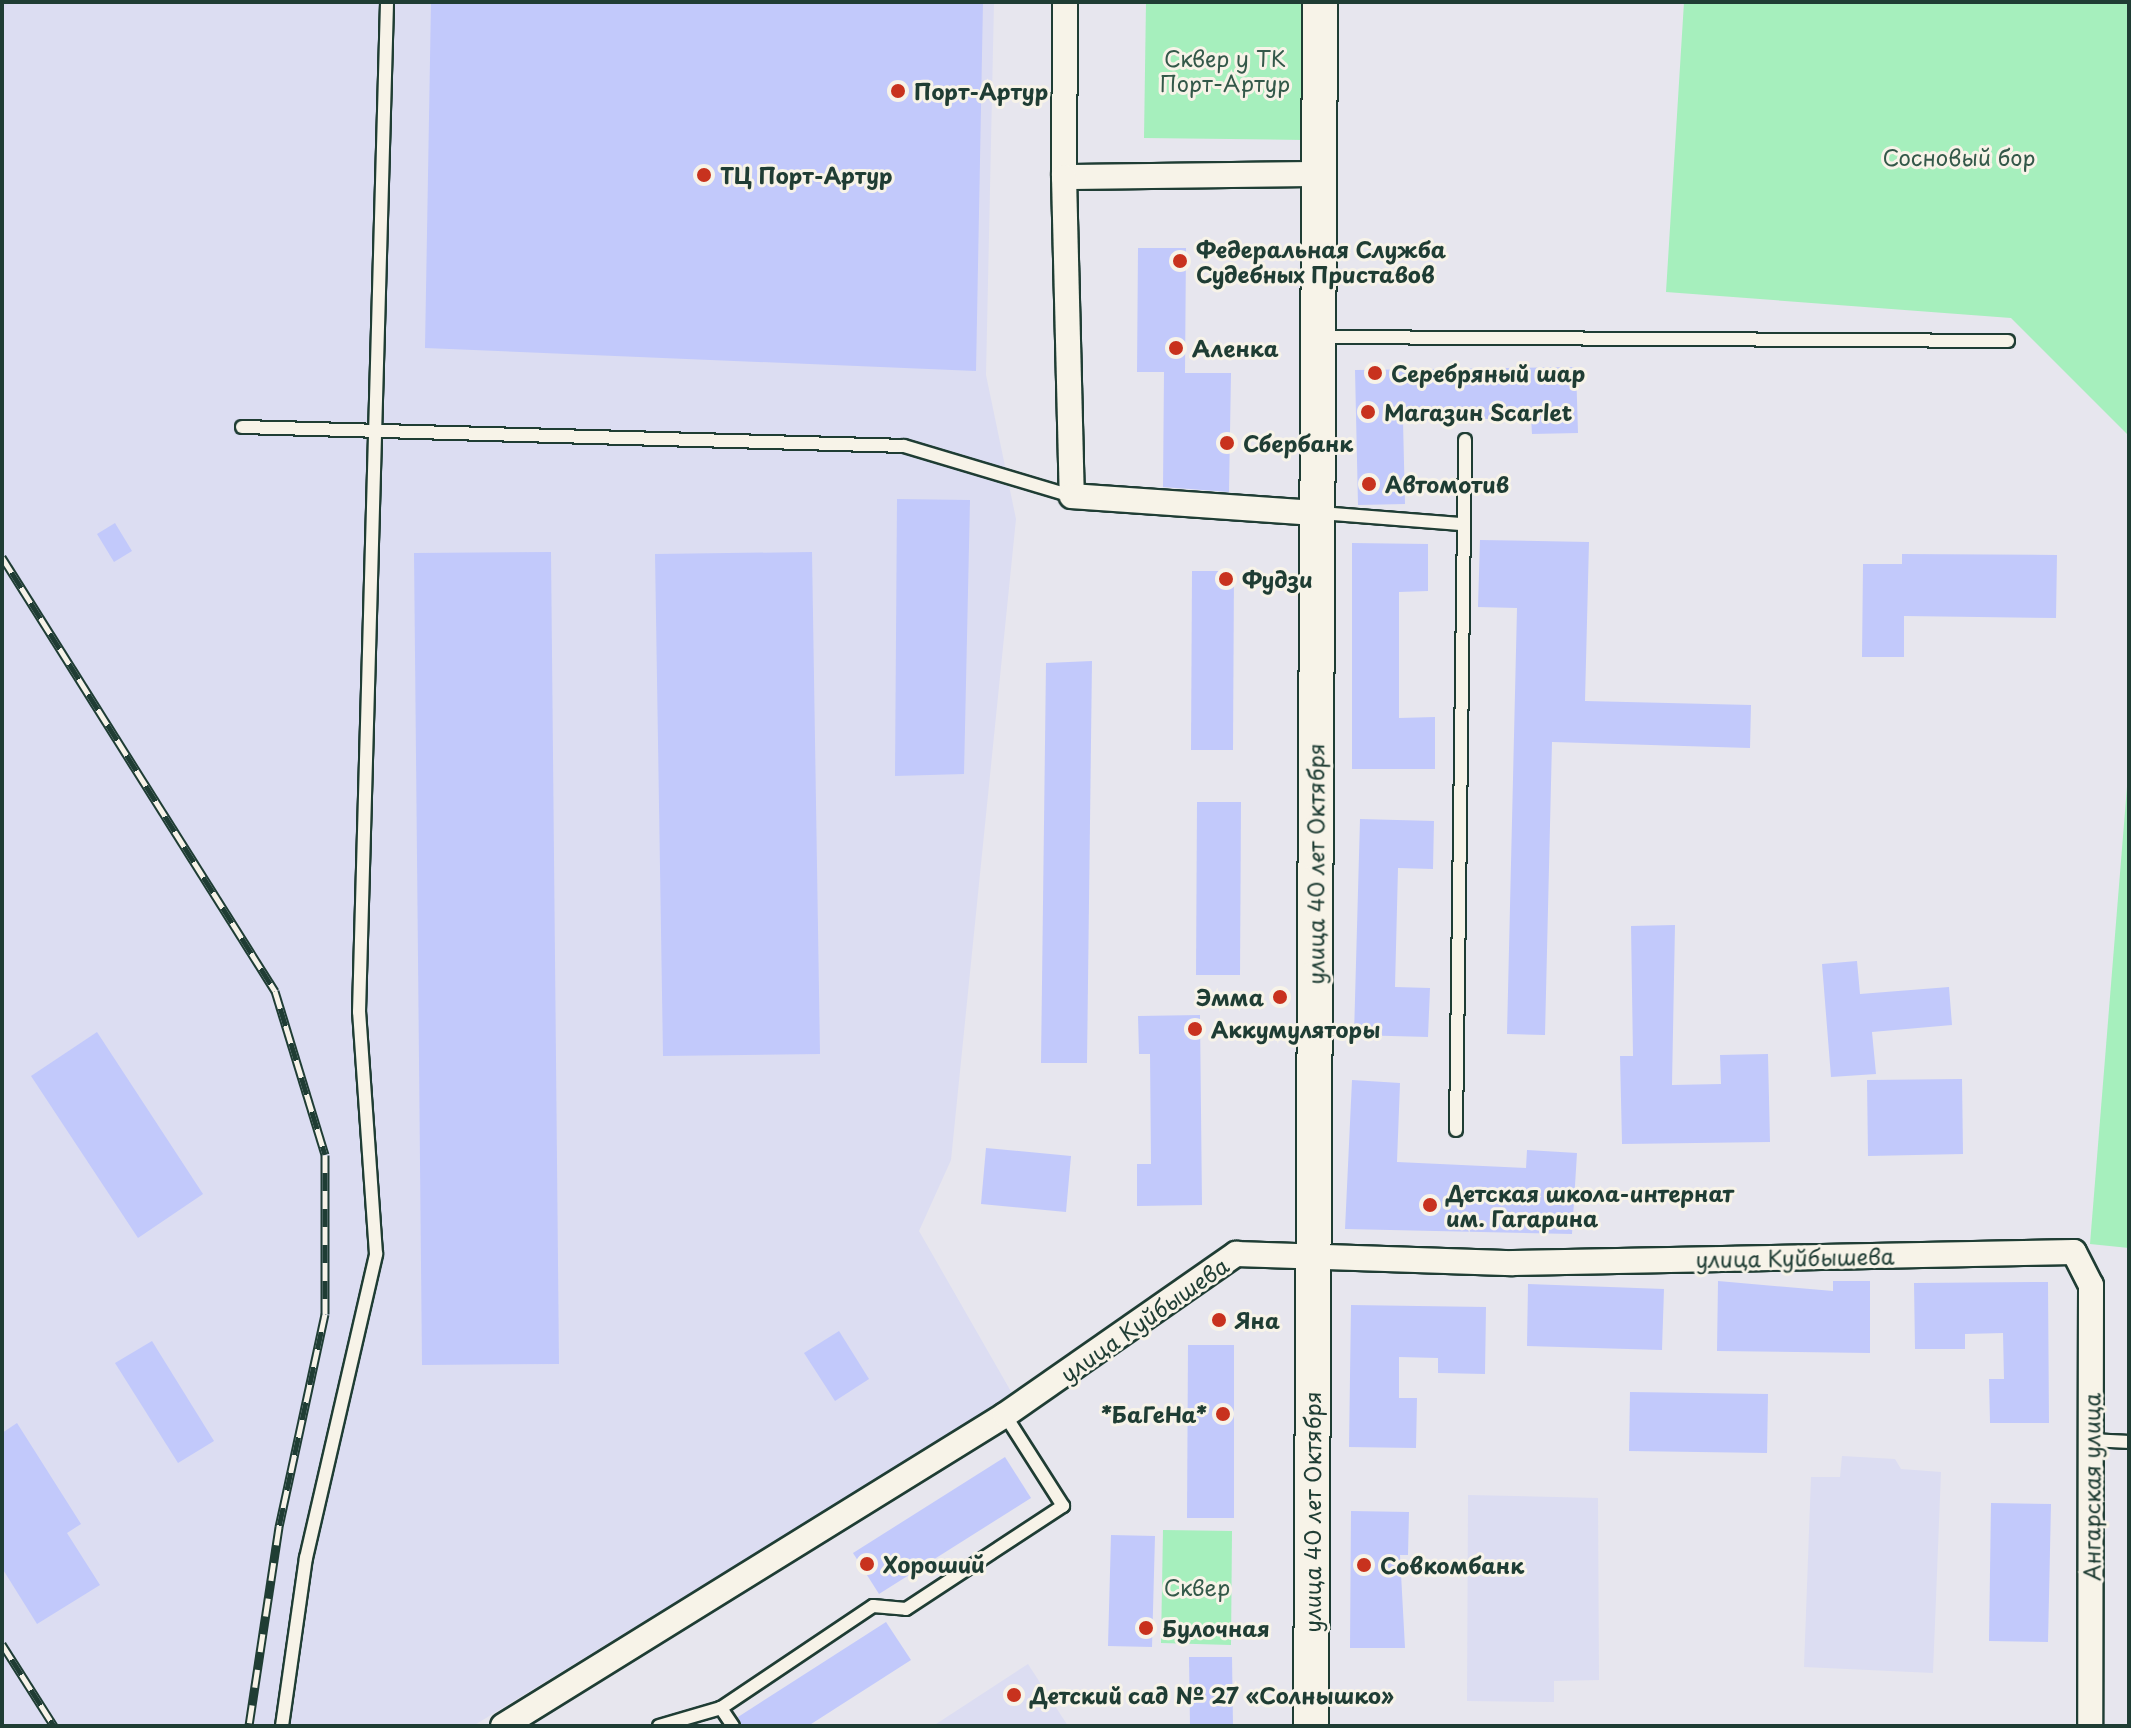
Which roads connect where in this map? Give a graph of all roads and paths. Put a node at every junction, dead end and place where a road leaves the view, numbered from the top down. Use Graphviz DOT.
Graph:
graph roads {
  1 [pos="387,2"];
  2 [pos="1065,2"];
  3 [pos="1320,2"];
  4 [pos="1319,174"];
  5 [pos="1064,177"];
  6 [pos="1318,337"];
  7 [pos="2008,341"];
  8 [pos="242,427"];
  9 [pos="380,433"];
  10 [pos="1465,440"];
  11 [pos="1072,496"];
  12 [pos="1317,513"];
  13 [pos="1461,524"];
  14 [pos="1456,1130"];
  15 [pos="2074,1252"];
  16 [pos="1313,1254"];
  17 [pos="1005,1415"];
  18 [pos="2091,1440"];
  19 [pos="2129,1442"];
  20 [pos="721,1708"];
  21 [pos="282,1726"];
  22 [pos="503,1726"];
  23 [pos="659,1726"];
  24 [pos="733,1726"];
  25 [pos="1311,1726"];
  26 [pos="2090,1726"];
  1 -- 9 [label="lane"];
  2 -- 5 [label="street"];
  3 -- 4 [label="main road, улица 40 лет Октября"];
  4 -- 5 [label="street"];
  4 -- 6 [label="main road, улица 40 лет Октября"];
  5 -- 11 [label="street"];
  6 -- 7 [label="lane"];
  6 -- 12 [label="main road, улица 40 лет Октября"];
  8 -- 9 [label="lane"];
  9 -- 11 [label="lane"];
  9 -- 21 [label="lane"];
  10 -- 13 [label="lane"];
  11 -- 12 [label="street"];
  12 -- 13 [label="lane"];
  12 -- 16 [label="main road, улица 40 лет Октября"];
  13 -- 14 [label="lane"];
  15 -- 16 [label="street, улица Куйбышева"];
  15 -- 18 [label="street, Ангарская улица"];
  16 -- 17 [label="street, улица Куйбышева"];
  16 -- 25 [label="main road, улица 40 лет Октября"];
  17 -- 20 [label="lane"];
  17 -- 22 [label="street, улица Куйбышева"];
  18 -- 19 [label="lane"];
  18 -- 26 [label="street, Ангарская улица"];
  20 -- 23 [label="lane"];
  20 -- 24 [label="lane"];
}
